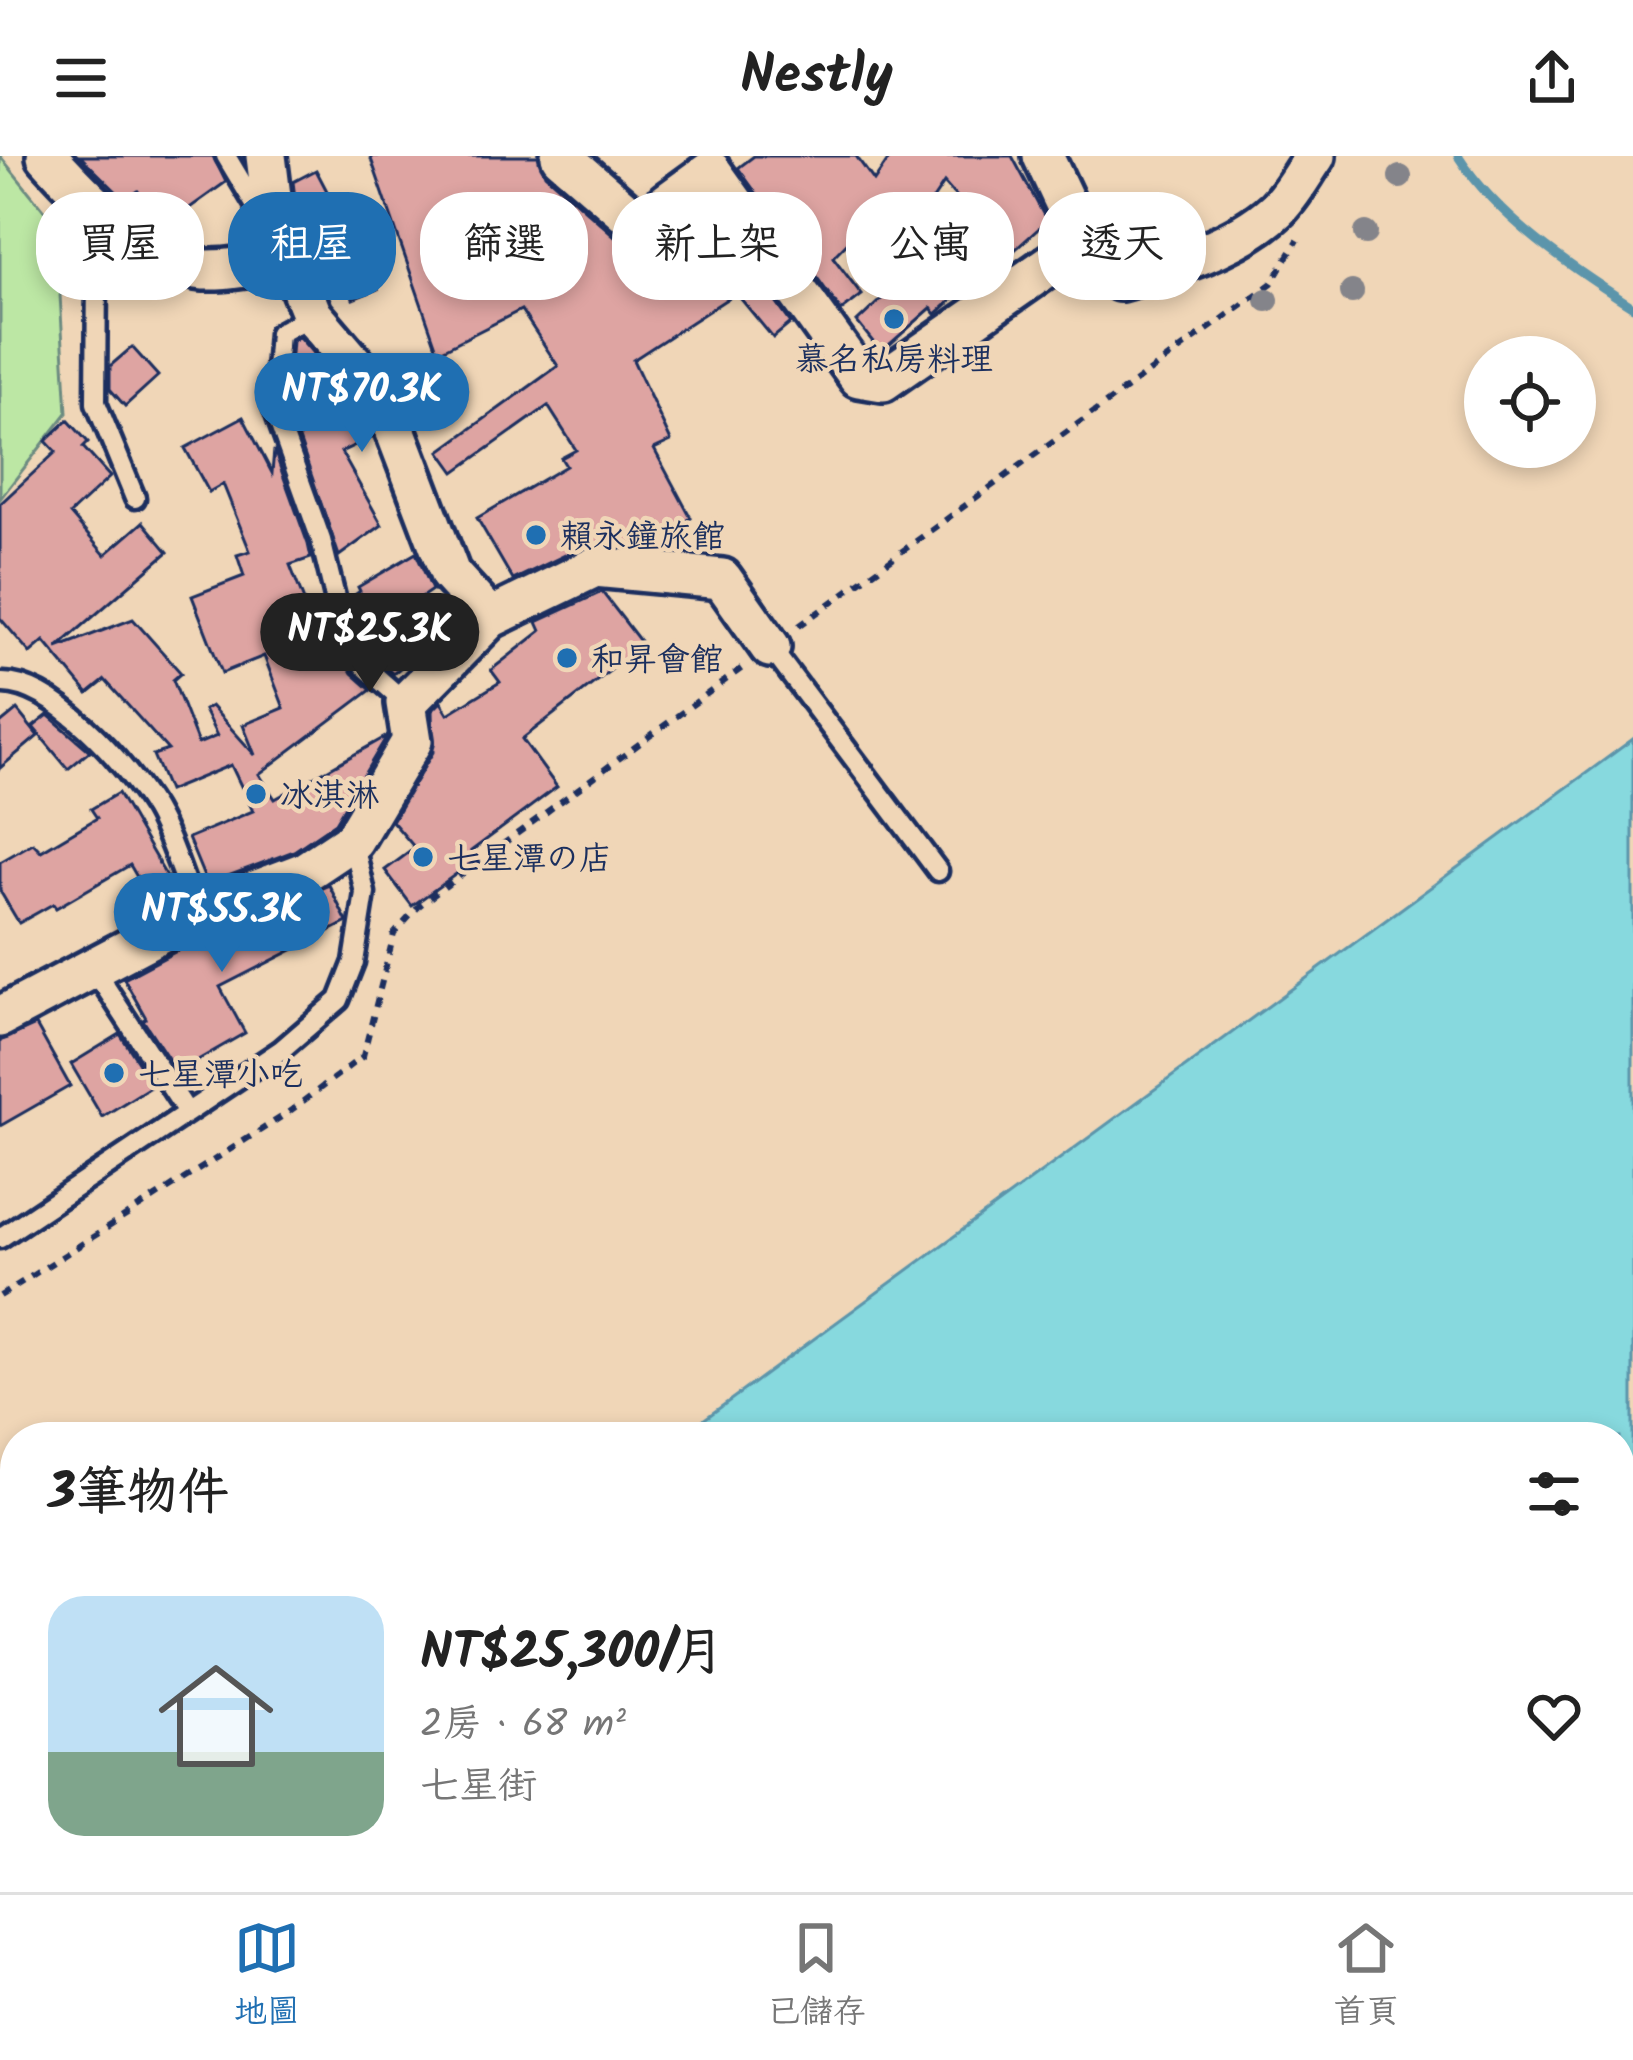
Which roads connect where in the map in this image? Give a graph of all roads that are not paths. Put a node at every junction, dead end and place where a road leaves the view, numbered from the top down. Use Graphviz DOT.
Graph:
graph roads {
  1 [pos="47,156"];
  2 [pos="226,156"];
  3 [pos="561,156"];
  4 [pos="1042,156"];
  5 [pos="1315,156"];
  6 [pos="271,158"];
  7 [pos="83,192"];
  8 [pos="248,192"];
  9 [pos="269,192"];
  10 [pos="1059,192"];
  11 [pos="1206,249"];
  12 [pos="1038,273"];
  13 [pos="97,300"];
  14 [pos="306,300"];
  15 [pos="312,315"];
  16 [pos="135,498"];
  17 [pos="490,618"];
  18 [pos="770,647"];
  19 [pos="0,683"];
  20 [pos="406,703"];
  21 [pos="353,840"];
  22 [pos="938,871"];
  23 [pos="196,913"];
  24 [pos="95,971"];
  25 [pos="0,1017"];
  26 [pos="187,1112"];
  27 [pos="0,1238"];
  1 -- 7 [label="street"];
  2 -- 8 [label="lane"];
  3 -- 12 [label="street"];
  4 -- 10 [label="street"];
  5 -- 11 [label="street"];
  6 -- 9 [label="street"];
  13 -- 16 [label="lane"];
  14 -- 15 [label="street"];
  15 -- 17 [label="street"];
  15 -- 20 [label="lane"];
  17 -- 18 [label="street"];
  17 -- 20 [label="street"];
  18 -- 22 [label="lane"];
  19 -- 23 [label="lane"];
  20 -- 21 [label="street"];
  21 -- 23 [label="street"];
  21 -- 26 [label="lane"];
  23 -- 24 [label="street"];
  24 -- 25 [label="street"];
  24 -- 26 [label="lane"];
  26 -- 27 [label="lane"];
}
